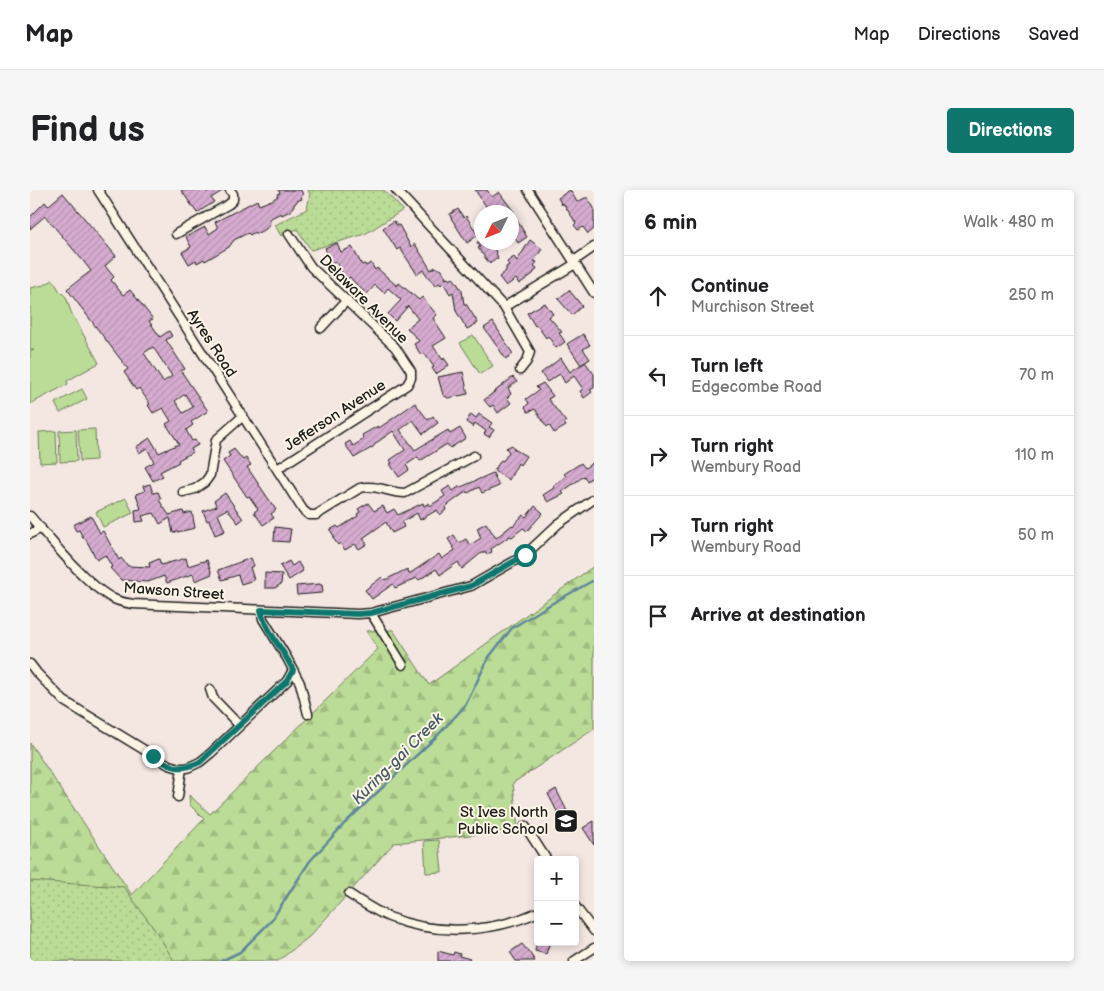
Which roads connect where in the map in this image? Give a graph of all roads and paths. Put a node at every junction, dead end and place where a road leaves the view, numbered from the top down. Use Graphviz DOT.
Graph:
graph roads {
  1 [pos="98,190"];
  2 [pos="230,190"];
  3 [pos="396,190"];
  4 [pos="528,190"];
  5 [pos="176,234"];
  6 [pos="289,234"];
  7 [pos="594,247"];
  8 [pos="574,262"];
  9 [pos="594,293"];
  10 [pos="346,300"];
  11 [pos="504,307"];
  12 [pos="321,328"];
  13 [pos="520,370"];
  14 [pos="407,385"];
  15 [pos="243,416"];
  16 [pos="474,456"];
  17 [pos="277,469"];
  18 [pos="183,492"];
  19 [pos="594,499"];
  20 [pos="30,516"];
  21 [pos="41,528"];
  22 [pos="30,534"];
  23 [pos="261,610"];
  24 [pos="371,613"];
  25 [pos="30,664"];
  26 [pos="403,665"];
  27 [pos="293,670"];
  28 [pos="210,689"];
  29 [pos="308,714"];
  30 [pos="239,726"];
  31 [pos="182,768"];
  32 [pos="178,797"];
  33 [pos="525,826"];
  34 [pos="544,856"];
  35 [pos="349,894"];
  36 [pos="579,911"];
  37 [pos="534,914"];
  38 [pos="594,931"];
  39 [pos="594,948"];
  40 [pos="574,961"];
  1 -- 15 [label="street, Ayres Road"];
  2 -- 5 [label="street"];
  3 -- 11 [label="street"];
  4 -- 8 [label="street"];
  6 -- 10 [label="street, Delaware Avenue"];
  7 -- 8 [label="street"];
  8 -- 9 [label="street"];
  8 -- 11 [label="street"];
  10 -- 12 [label="street"];
  10 -- 14 [label="street, Delaware Avenue"];
  11 -- 13 [label="street"];
  14 -- 17 [label="street, Jefferson Avenue"];
  15 -- 17 [label="street, Ayres Road"];
  15 -- 18 [label="street"];
  16 -- 17 [label="street, Ayres Road"];
  19 -- 24 [label="street, Mawson Street"];
  20 -- 21 [label="street, Mawson Street"];
  21 -- 22 [label="street"];
  21 -- 23 [label="street, Mawson Street"];
  23 -- 24 [label="street, Mawson Street"];
  23 -- 27 [label="street"];
  24 -- 26 [label="street"];
  25 -- 31 [label="street"];
  27 -- 29 [label="street"];
  27 -- 30 [label="street"];
  28 -- 30 [label="street"];
  30 -- 31 [label="street"];
  31 -- 32 [label="street"];
  33 -- 34 [label="street"];
  35 -- 37 [label="street"];
  36 -- 38 [label="street"];
  39 -- 40 [label="street"];
}
